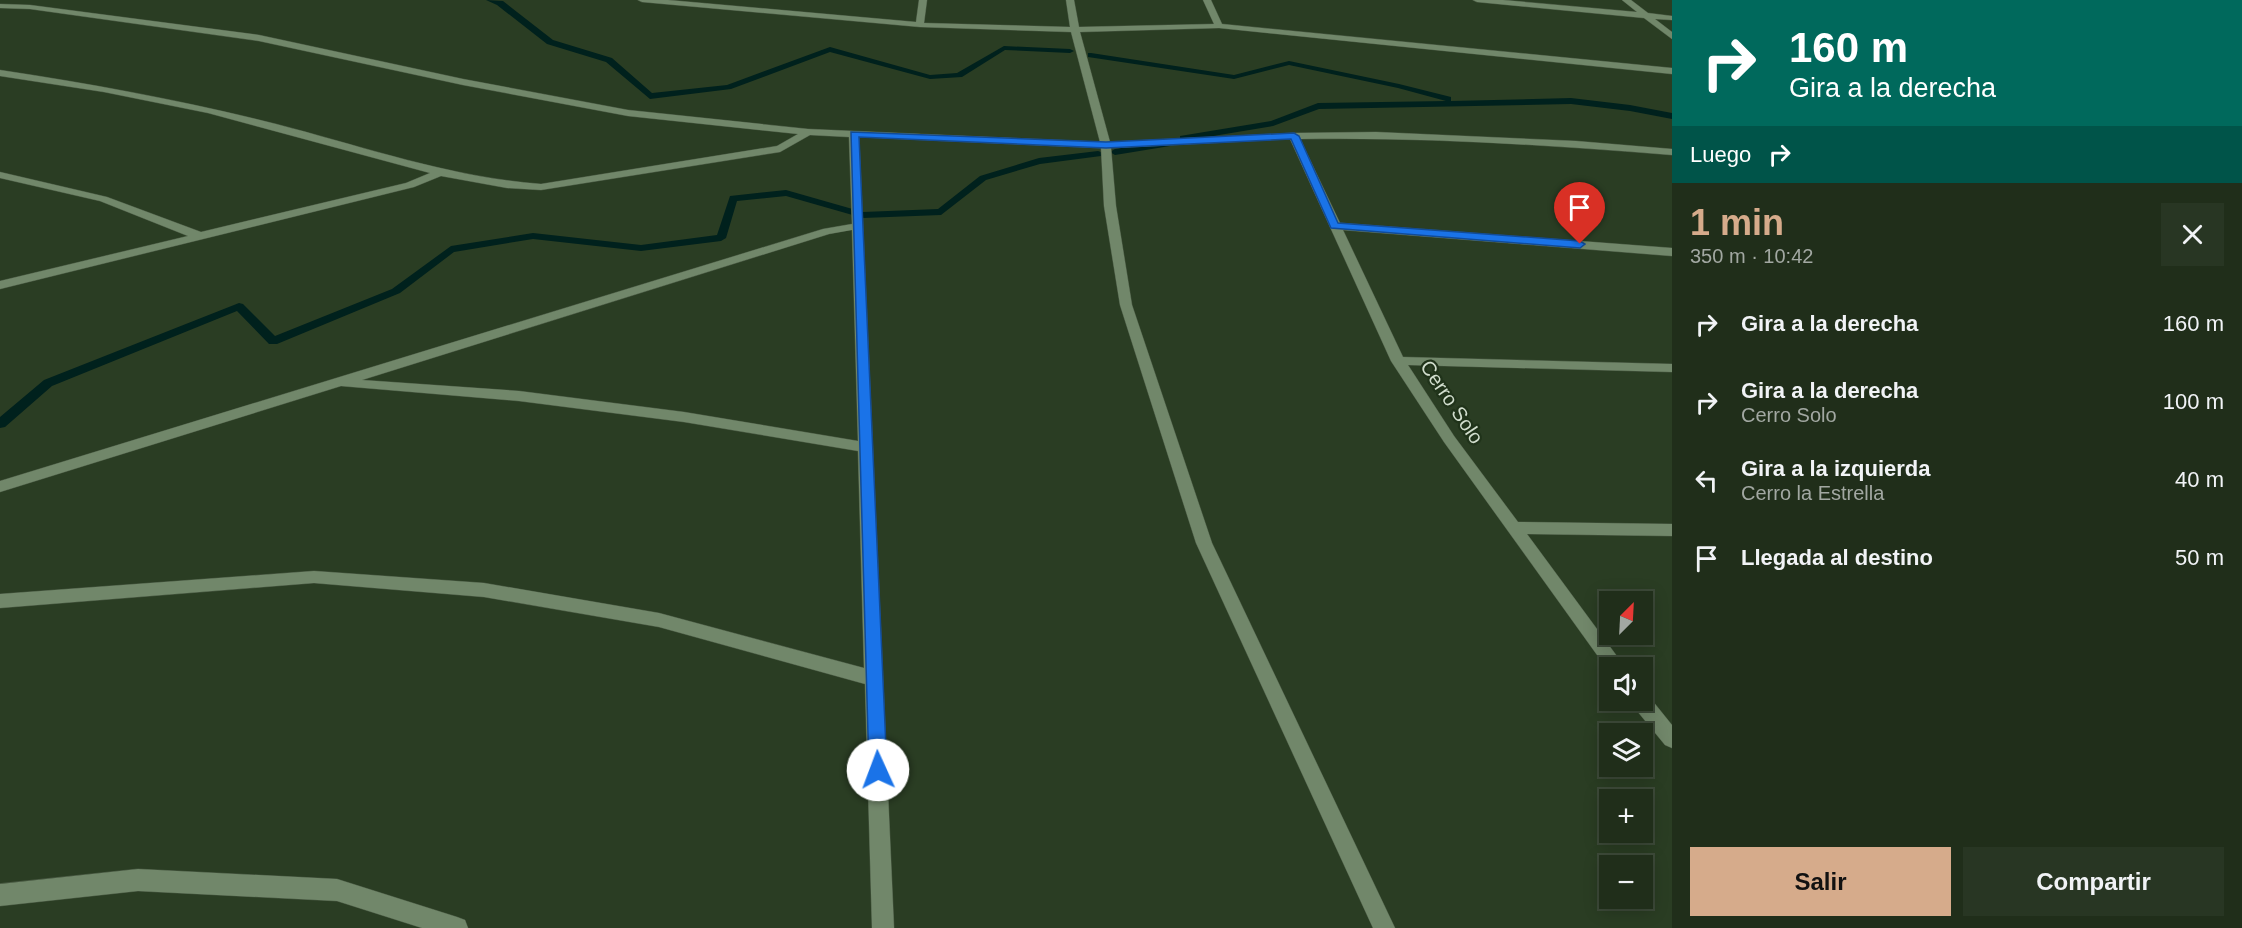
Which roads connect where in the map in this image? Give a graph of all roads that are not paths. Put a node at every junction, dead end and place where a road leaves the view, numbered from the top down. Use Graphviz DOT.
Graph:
graph roads {
  1 [pos="642,0"];
  2 [pos="923,0"];
  3 [pos="1070,0"];
  4 [pos="1207,0"];
  5 [pos="1477,0"];
  6 [pos="1626,0"];
  7 [pos="0,6"];
  8 [pos="1646,16"];
  9 [pos="1672,18"];
  10 [pos="920,25"];
  11 [pos="1219,26"];
  12 [pos="1075,30"];
  13 [pos="1672,36"];
  14 [pos="1672,71"];
  15 [pos="0,73"];
  16 [pos="808,132"];
  17 [pos="854,134"];
  18 [pos="1294,136"];
  19 [pos="1106,145"];
  20 [pos="1672,152"];
  21 [pos="440,173"];
  22 [pos="0,175"];
  23 [pos="858,226"];
  24 [pos="1334,226"];
  25 [pos="200,236"];
  26 [pos="1672,252"];
  27 [pos="0,285"];
  28 [pos="1398,361"];
  29 [pos="1672,368"];
  30 [pos="337,382"];
  31 [pos="866,447"];
  32 [pos="0,487"];
  33 [pos="1513,528"];
  34 [pos="1672,530"];
  35 [pos="0,601"];
  36 [pos="1608,657"];
  37 [pos="874,679"];
  38 [pos="1649,711"];
  39 [pos="1672,739"];
  40 [pos="0,895"];
  41 [pos="457,928"];
  42 [pos="883,928"];
  43 [pos="1384,928"];
  1 -- 10 [label="street"];
  2 -- 10 [label="street"];
  3 -- 12 [label="street"];
  4 -- 11 [label="street"];
  5 -- 8 [label="street"];
  6 -- 8 [label="street"];
  7 -- 16 [label="street"];
  8 -- 9 [label="street"];
  8 -- 13 [label="street"];
  10 -- 12 [label="street"];
  11 -- 12 [label="street"];
  11 -- 14 [label="street"];
  12 -- 19 [label="street"];
  15 -- 21 [label="street"];
  16 -- 17 [label="street"];
  16 -- 21 [label="street"];
  17 -- 19 [label="street"];
  17 -- 23 [label="street"];
  18 -- 19 [label="street"];
  18 -- 20 [label="street"];
  18 -- 24 [label="street, Cerro Solo"];
  19 -- 43 [label="street"];
  21 -- 25 [label="street"];
  22 -- 25 [label="street"];
  23 -- 30 [label="street"];
  23 -- 31 [label="street"];
  24 -- 26 [label="street"];
  24 -- 28 [label="street, Cerro Solo"];
  25 -- 27 [label="street"];
  28 -- 29 [label="street"];
  28 -- 33 [label="street, Cerro Solo"];
  30 -- 31 [label="street"];
  30 -- 32 [label="street"];
  31 -- 37 [label="street"];
  33 -- 34 [label="street"];
  33 -- 36 [label="street, Cerro Solo"];
  35 -- 37 [label="street"];
  37 -- 42 [label="street"];
  38 -- 39 [label="street"];
  40 -- 41 [label="street"];
}
